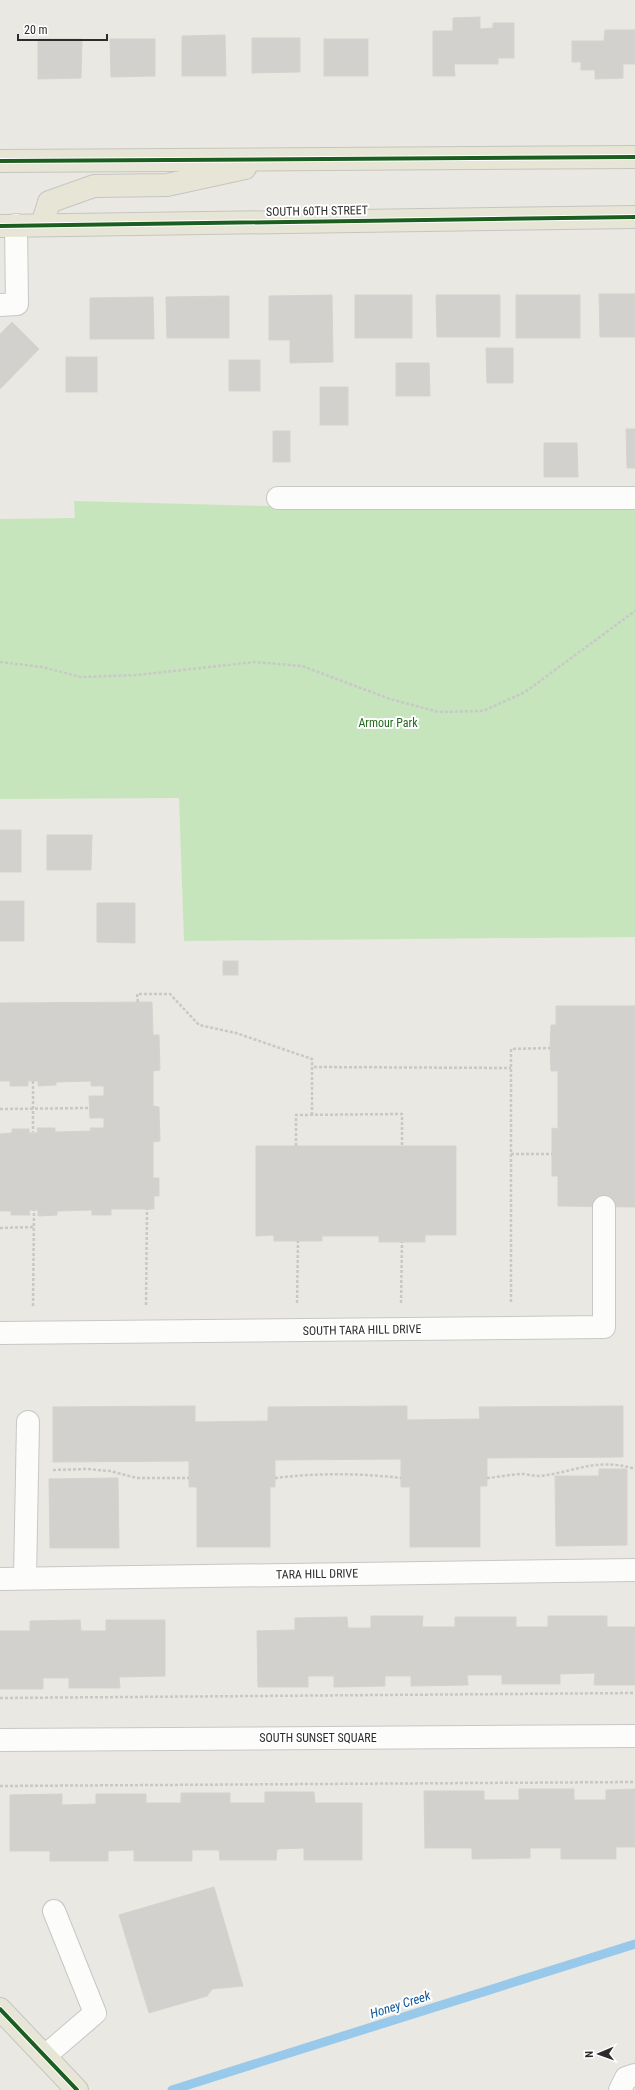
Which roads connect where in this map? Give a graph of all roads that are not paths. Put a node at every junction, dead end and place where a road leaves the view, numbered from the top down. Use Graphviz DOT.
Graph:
graph roads {
  1 [pos="635,157"];
  2 [pos="291,158"];
  3 [pos="0,161"];
  4 [pos="635,217"];
  5 [pos="42,225"];
  6 [pos="8,226"];
  7 [pos="0,305"];
  8 [pos="278,498"];
  9 [pos="635,498"];
  10 [pos="604,1207"];
  11 [pos="0,1333"];
  12 [pos="28,1422"];
  13 [pos="635,1570"];
  14 [pos="25,1578"];
  15 [pos="0,1579"];
  16 [pos="635,1736"];
  17 [pos="0,1740"];
  18 [pos="54,1911"];
  19 [pos="0,2009"];
  20 [pos="45,2056"];
  21 [pos="635,2075"];
  22 [pos="77,2090"];
  23 [pos="620,2090"];
  1 -- 2 [label="main road"];
  2 -- 3 [label="main road"];
  2 -- 5 [label="main road"];
  4 -- 5 [label="main road, SOUTH 60TH STREET"];
  5 -- 6 [label="main road, SOUTH 60TH STREET"];
  6 -- 7 [label="lane"];
  8 -- 9 [label="lane"];
  10 -- 11 [label="lane, SOUTH TARA HILL DRIVE"];
  12 -- 14 [label="lane"];
  13 -- 14 [label="lane, TARA HILL DRIVE"];
  14 -- 15 [label="lane, TARA HILL DRIVE"];
  16 -- 17 [label="lane, SOUTH SUNSET SQUARE"];
  18 -- 20 [label="lane"];
  19 -- 20 [label="main road"];
  20 -- 22 [label="main road"];
  21 -- 23 [label="lane"];
}
